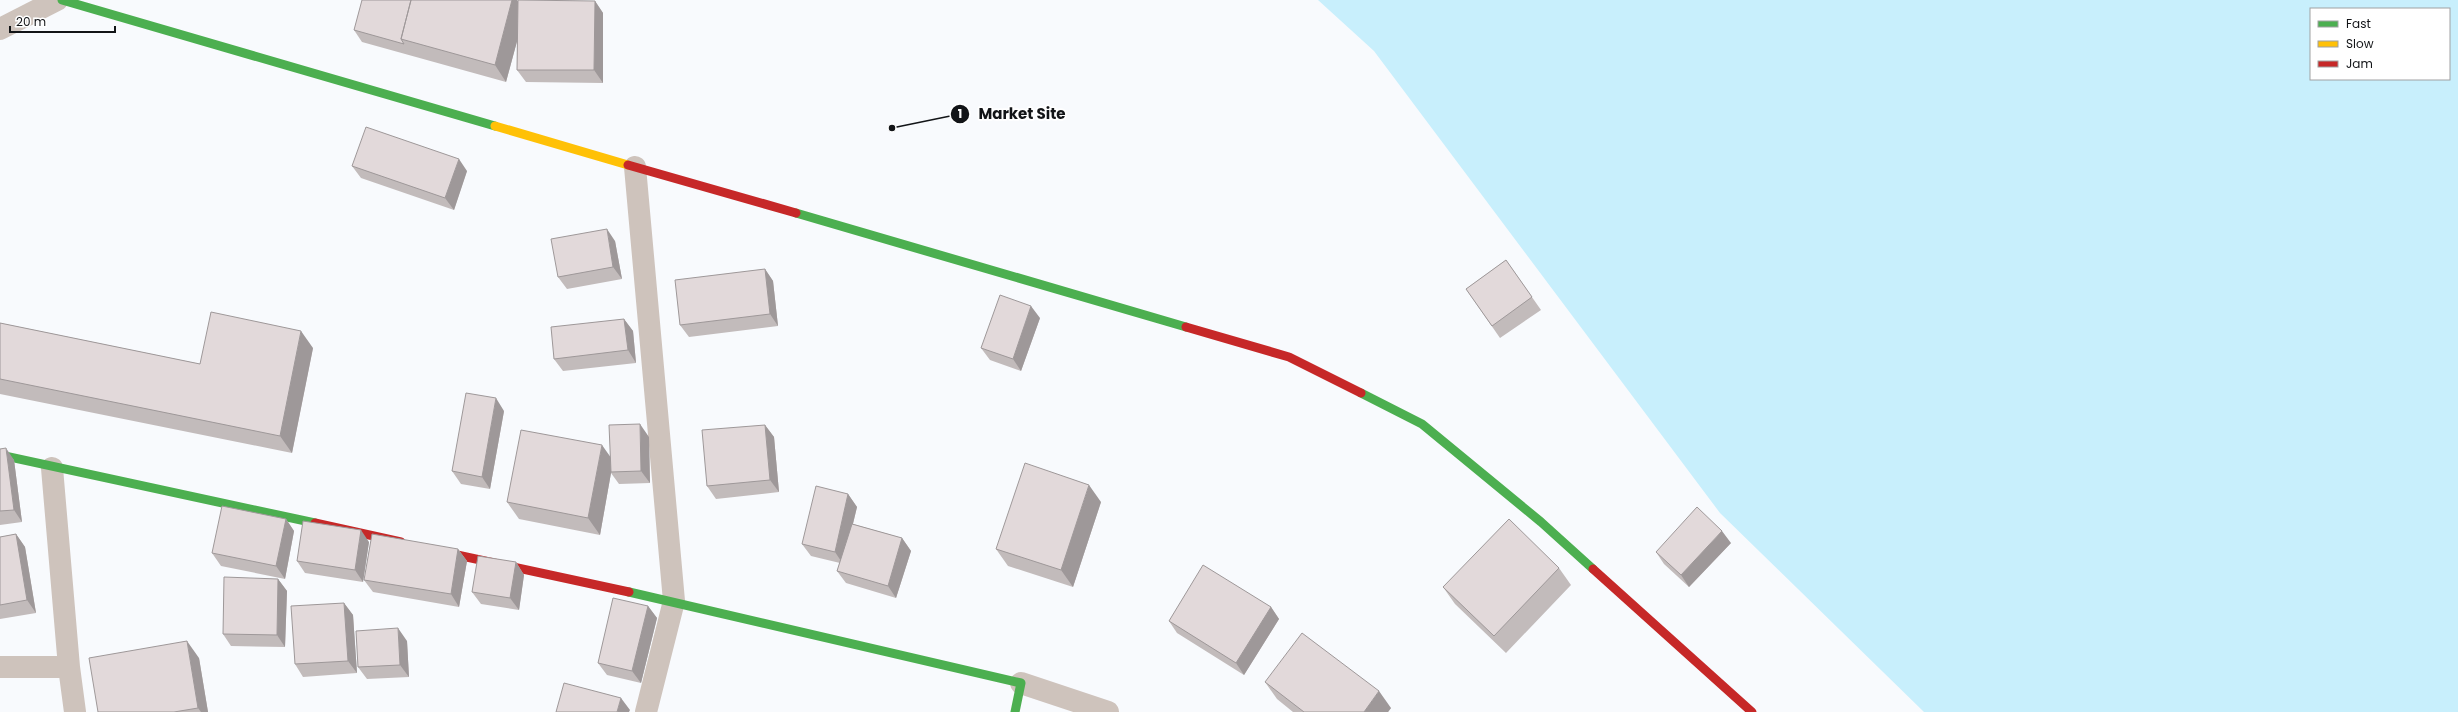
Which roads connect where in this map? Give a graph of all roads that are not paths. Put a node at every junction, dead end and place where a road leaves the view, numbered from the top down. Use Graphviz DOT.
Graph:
graph roads {
  1 [pos="57,0"];
  2 [pos="62,0"];
  3 [pos="0,29"];
  4 [pos="635,167"];
  5 [pos="0,455"];
  6 [pos="52,468"];
  7 [pos="409,544"];
  8 [pos="425,548"];
  9 [pos="674,601"];
  10 [pos="0,667"];
  11 [pos="69,667"];
  12 [pos="1021,683"];
  13 [pos="75,712"];
  14 [pos="646,712"];
  15 [pos="1015,712"];
  16 [pos="1108,712"];
  17 [pos="1752,712"];
  1 -- 3 [label="street"];
  2 -- 4 [label="street"];
  4 -- 9 [label="street"];
  4 -- 17 [label="street"];
  5 -- 6 [label="street"];
  6 -- 7 [label="street"];
  6 -- 11 [label="street"];
  8 -- 9 [label="street"];
  9 -- 12 [label="street"];
  9 -- 14 [label="street"];
  10 -- 11 [label="street"];
  11 -- 13 [label="street"];
  12 -- 15 [label="street"];
  12 -- 16 [label="street"];
}
